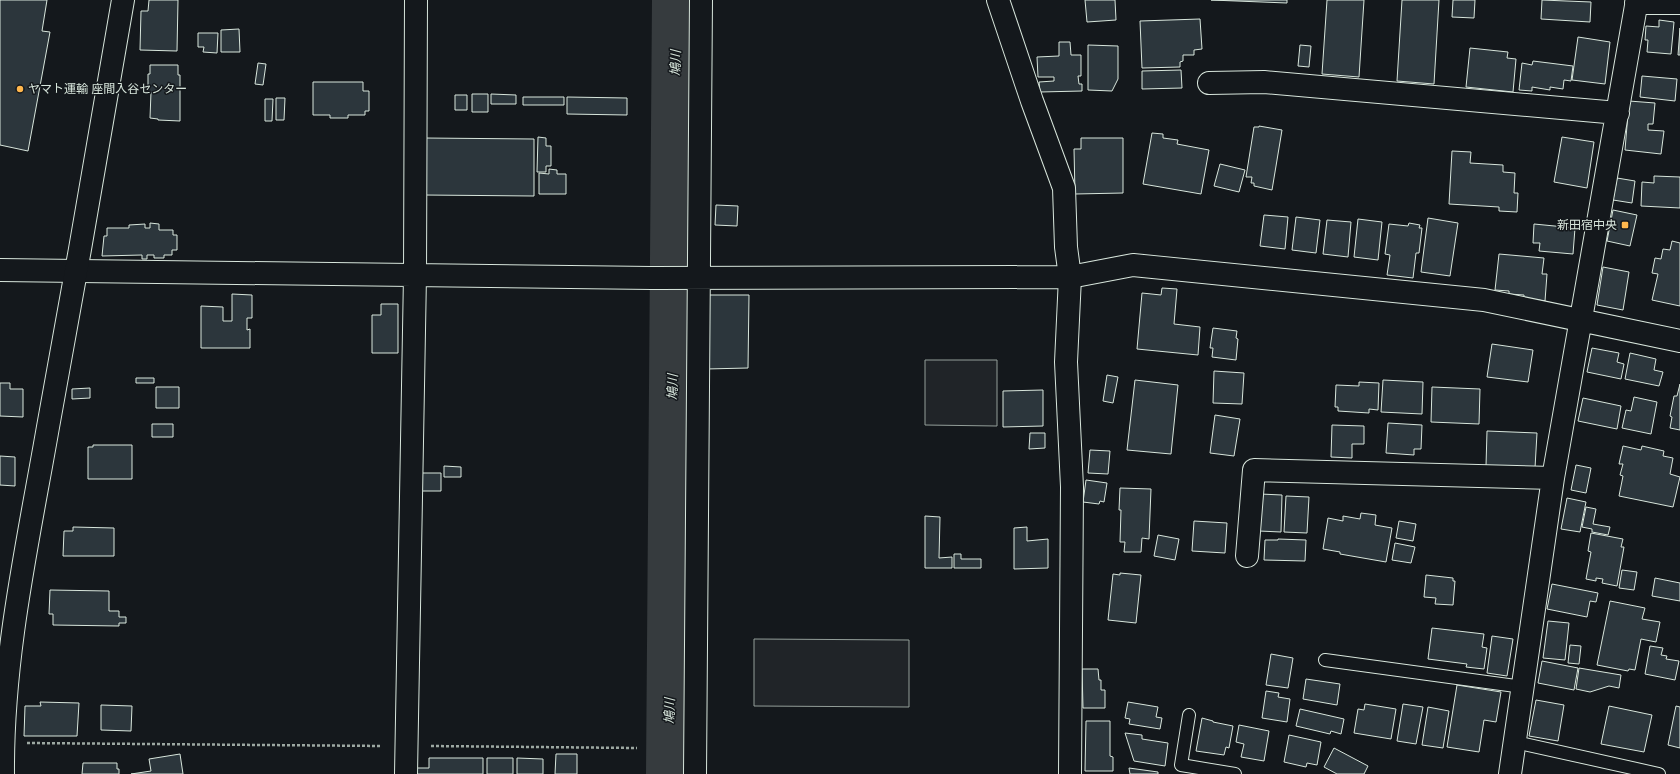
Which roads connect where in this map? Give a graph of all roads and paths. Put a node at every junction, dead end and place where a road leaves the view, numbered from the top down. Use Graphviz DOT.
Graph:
graph roads {
  1 [pos="123,0"];
  2 [pos="416,0"];
  3 [pos="700,0"];
  4 [pos="998,0"];
  5 [pos="1637,2"];
  6 [pos="1680,3"];
  7 [pos="1209,84"];
  8 [pos="1618,113"];
  9 [pos="0,270"];
  10 [pos="76,271"];
  11 [pos="415,275"];
  12 [pos="693,277"];
  13 [pos="1070,277"];
  14 [pos="1580,320"];
  15 [pos="1680,341"];
  16 [pos="1554,478"];
  17 [pos="1247,556"];
  18 [pos="1325,660"];
  19 [pos="1523,687"];
  20 [pos="1188,715"];
  21 [pos="1515,742"];
  22 [pos="3,743"];
  23 [pos="407,746"];
  24 [pos="637,748"];
  25 [pos="3,774"];
  26 [pos="406,774"];
  27 [pos="695,774"];
  28 [pos="1070,774"];
  29 [pos="1233,774"];
  30 [pos="1510,774"];
  31 [pos="1659,774"];
  1 -- 10 [label="street"];
  2 -- 11 [label="street"];
  3 -- 12 [label="street"];
  4 -- 13 [label="street"];
  5 -- 6 [label="street"];
  5 -- 8 [label="street"];
  7 -- 8 [label="street"];
  8 -- 14 [label="street"];
  9 -- 10 [label="street"];
  10 -- 11 [label="street"];
  10 -- 22 [label="street"];
  11 -- 12 [label="street"];
  11 -- 23 [label="street"];
  12 -- 13 [label="street"];
  12 -- 27 [label="street"];
  13 -- 14 [label="street"];
  13 -- 28 [label="street"];
  14 -- 15 [label="street"];
  14 -- 16 [label="street"];
  16 -- 17 [label="street"];
  16 -- 19 [label="street"];
  18 -- 19 [label="lane"];
  19 -- 21 [label="street"];
  20 -- 29 [label="lane"];
  21 -- 30 [label="street"];
  21 -- 31 [label="lane"];
  22 -- 23 [label="path"];
  22 -- 25 [label="street"];
  23 -- 24 [label="path"];
  23 -- 26 [label="street"];
}
